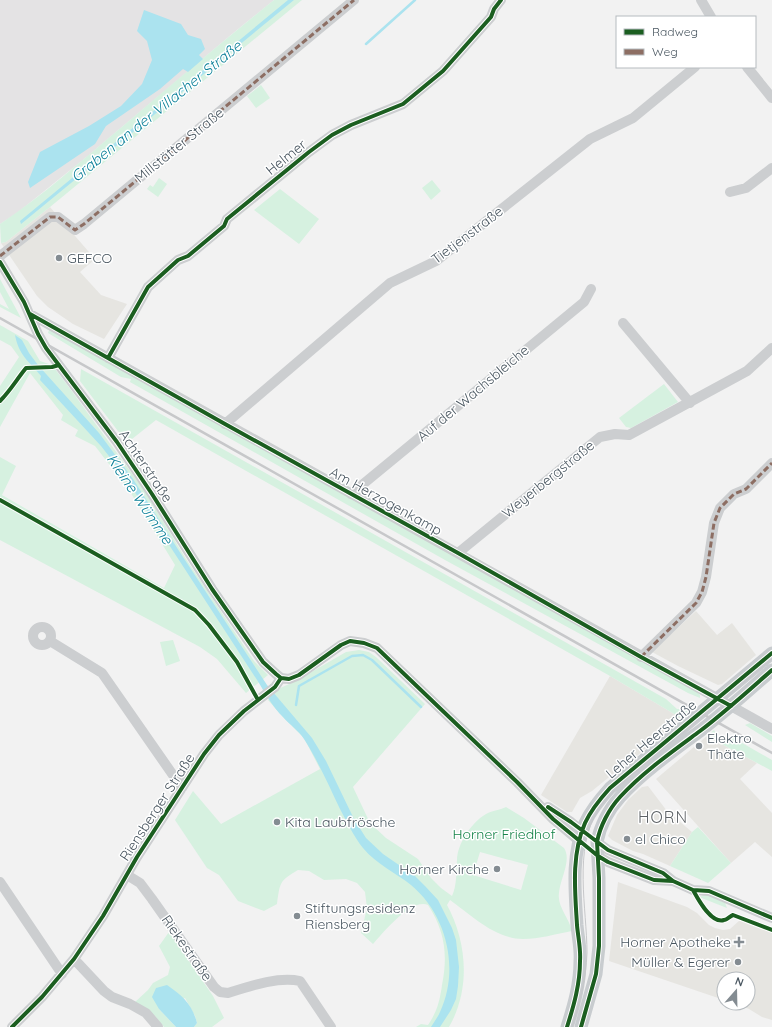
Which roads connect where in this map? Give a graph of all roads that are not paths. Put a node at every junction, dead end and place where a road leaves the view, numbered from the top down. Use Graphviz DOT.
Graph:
graph roads {
  1 [pos="354,0"];
  2 [pos="501,0"];
  3 [pos="702,0"];
  4 [pos="711,16"];
  5 [pos="693,68"];
  6 [pos="748,68"];
  7 [pos="772,98"];
  8 [pos="772,168"];
  9 [pos="730,192"];
  10 [pos="0,256"];
  11 [pos="0,262"];
  12 [pos="592,289"];
  13 [pos="30,314"];
  14 [pos="623,323"];
  15 [pos="772,348"];
  16 [pos="108,358"];
  17 [pos="690,403"];
  18 [pos="225,424"];
  19 [pos="772,463"];
  20 [pos="351,494"];
  21 [pos="458,553"];
  22 [pos="50,642"];
  23 [pos="772,653"];
  24 [pos="641,657"];
  25 [pos="772,670"];
  26 [pos="281,678"];
  27 [pos="717,698"];
  28 [pos="731,706"];
  29 [pos="772,729"];
  30 [pos="182,788"];
  31 [pos="580,836"];
  32 [pos="597,842"];
  33 [pos="598,856"];
  34 [pos="127,875"];
  35 [pos="673,881"];
  36 [pos="0,882"];
  37 [pos="772,918"];
  38 [pos="74,959"];
  39 [pos="62,974"];
  40 [pos="12,1027"];
  41 [pos="158,1027"];
  42 [pos="331,1027"];
  43 [pos="567,1027"];
  44 [pos="581,1027"];
  1 -- 10 [label="street, Millstätter Straße"];
  2 -- 16 [label="street, Helmer"];
  3 -- 4 [label="street"];
  5 -- 18 [label="street, Tietjenstraße"];
  6 -- 7 [label="street"];
  8 -- 9 [label="street"];
  11 -- 13 [label="street, Achterstraße"];
  12 -- 20 [label="street, Auf der Wachsbleiche"];
  13 -- 16 [label="street, Am Herzogenkamp"];
  13 -- 26 [label="street, Achterstraße"];
  14 -- 17 [label="street"];
  15 -- 17 [label="street, Weyerbergstraße"];
  16 -- 18 [label="street, Am Herzogenkamp"];
  17 -- 21 [label="street, Weyerbergstraße"];
  18 -- 20 [label="street, Am Herzogenkamp"];
  19 -- 24 [label="street"];
  20 -- 21 [label="street, Am Herzogenkamp"];
  21 -- 24 [label="street, Am Herzogenkamp"];
  22 -- 30 [label="street"];
  23 -- 27 [label="main road, Leher Heerstraße"];
  24 -- 27 [label="street, Am Herzogenkamp"];
  25 -- 28 [label="main road, Leher Heerstraße"];
  26 -- 30 [label="street, Riensberger Straße"];
  26 -- 31 [label="street"];
  27 -- 28 [label="street, Am Herzogenkamp"];
  27 -- 31 [label="main road, Leher Heerstraße"];
  28 -- 29 [label="street, Am Herzogenkamp"];
  28 -- 32 [label="main road, Leher Heerstraße"];
  30 -- 34 [label="street, Riensberger Straße"];
  31 -- 32 [label="main road"];
  31 -- 33 [label="main road"];
  31 -- 43 [label="main road, Leher Heerstraße"];
  32 -- 33 [label="main road, Leher Heerstraße"];
  32 -- 35 [label="street"];
  33 -- 35 [label="street"];
  33 -- 44 [label="main road, Leher Heerstraße"];
  34 -- 38 [label="street, Riensberger Straße"];
  34 -- 42 [label="street, Riekestraße"];
  35 -- 37 [label="street"];
  36 -- 39 [label="street"];
  38 -- 39 [label="street, Riensberger Straße"];
  38 -- 41 [label="street"];
  39 -- 40 [label="street, Riensberger Straße"];
}
